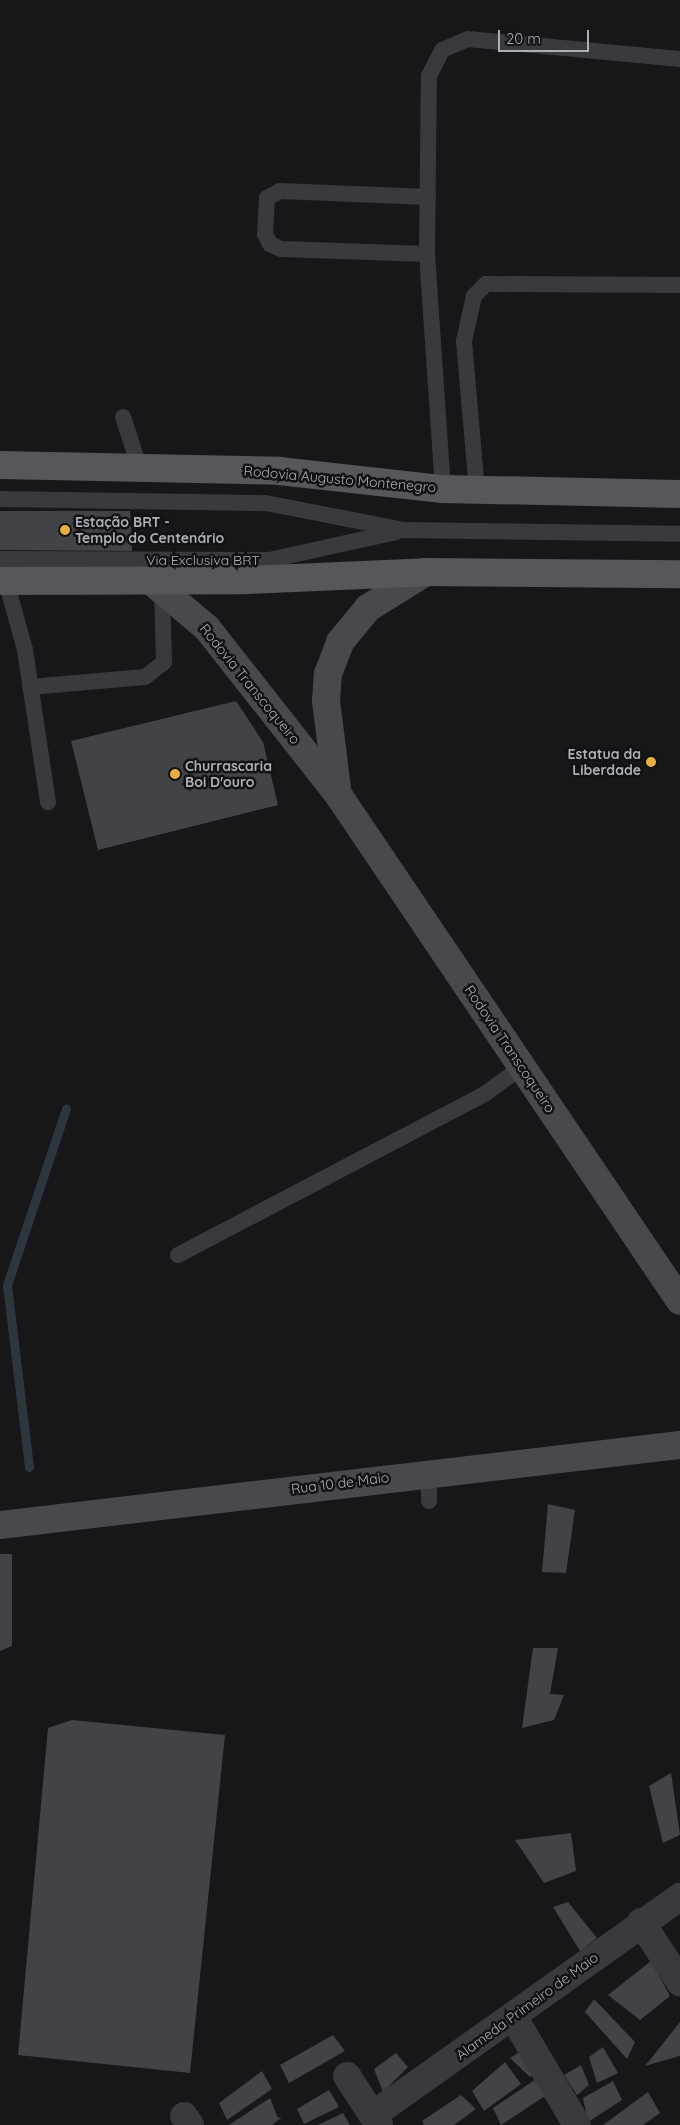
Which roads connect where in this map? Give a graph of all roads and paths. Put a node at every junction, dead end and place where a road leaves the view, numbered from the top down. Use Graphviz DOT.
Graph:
graph roads {
  1 [pos="680,59"];
  2 [pos="428,197"];
  3 [pos="427,254"];
  4 [pos="680,285"];
  5 [pos="123,417"];
  6 [pos="0,465"];
  7 [pos="140,469"];
  8 [pos="443,489"];
  9 [pos="477,490"];
  10 [pos="680,494"];
  11 [pos="0,500"];
  12 [pos="404,530"];
  13 [pos="680,534"];
  14 [pos="426,572"];
  15 [pos="2,573"];
  16 [pos="680,574"];
  17 [pos="157,585"];
  18 [pos="30,687"];
  19 [pos="339,796"];
  20 [pos="48,802"];
  21 [pos="522,1067"];
  22 [pos="178,1255"];
  23 [pos="680,1301"];
  24 [pos="680,1445"];
  25 [pos="429,1472"];
  26 [pos="429,1501"];
  27 [pos="0,1525"];
  28 [pos="680,1896"];
  29 [pos="641,1922"];
  30 [pos="680,1982"];
  31 [pos="514,2018"];
  32 [pos="347,2076"];
  33 [pos="376,2120"];
  34 [pos="577,2125"];
  1 -- 2 [label="lane"];
  2 -- 3 [label="lane"];
  2 -- 3 [label="lane"];
  3 -- 8 [label="lane"];
  4 -- 9 [label="lane"];
  5 -- 7 [label="lane"];
  6 -- 7 [label="main road, Rodovia Augusto Montenegro"];
  7 -- 8 [label="main road, Rodovia Augusto Montenegro"];
  8 -- 9 [label="main road, Rodovia Augusto Montenegro"];
  9 -- 10 [label="main road, Rodovia Augusto Montenegro"];
  11 -- 12 [label="lane, Via Exclusiva BRT"];
  12 -- 13 [label="lane, Via Exclusiva BRT"];
  12 -- 15 [label="lane, Via Exclusiva BRT"];
  14 -- 16 [label="main road"];
  14 -- 17 [label="main road"];
  14 -- 19 [label="main road, Rodovia Transcoqueiro"];
  15 -- 17 [label="main road"];
  15 -- 18 [label="lane"];
  17 -- 18 [label="lane"];
  17 -- 19 [label="main road, Rodovia Transcoqueiro"];
  18 -- 20 [label="lane"];
  19 -- 21 [label="main road, Rodovia Transcoqueiro"];
  21 -- 22 [label="lane"];
  21 -- 23 [label="main road, Rodovia Transcoqueiro"];
  24 -- 25 [label="main road, Rua 10 de Maio"];
  25 -- 26 [label="lane"];
  25 -- 27 [label="main road, Rua 10 de Maio"];
  28 -- 29 [label="street, Alameda Primeiro de Maio"];
  29 -- 30 [label="street"];
  29 -- 31 [label="street, Alameda Primeiro de Maio"];
  31 -- 33 [label="street, Alameda Primeiro de Maio"];
  31 -- 34 [label="street"];
  32 -- 33 [label="street"];
}
